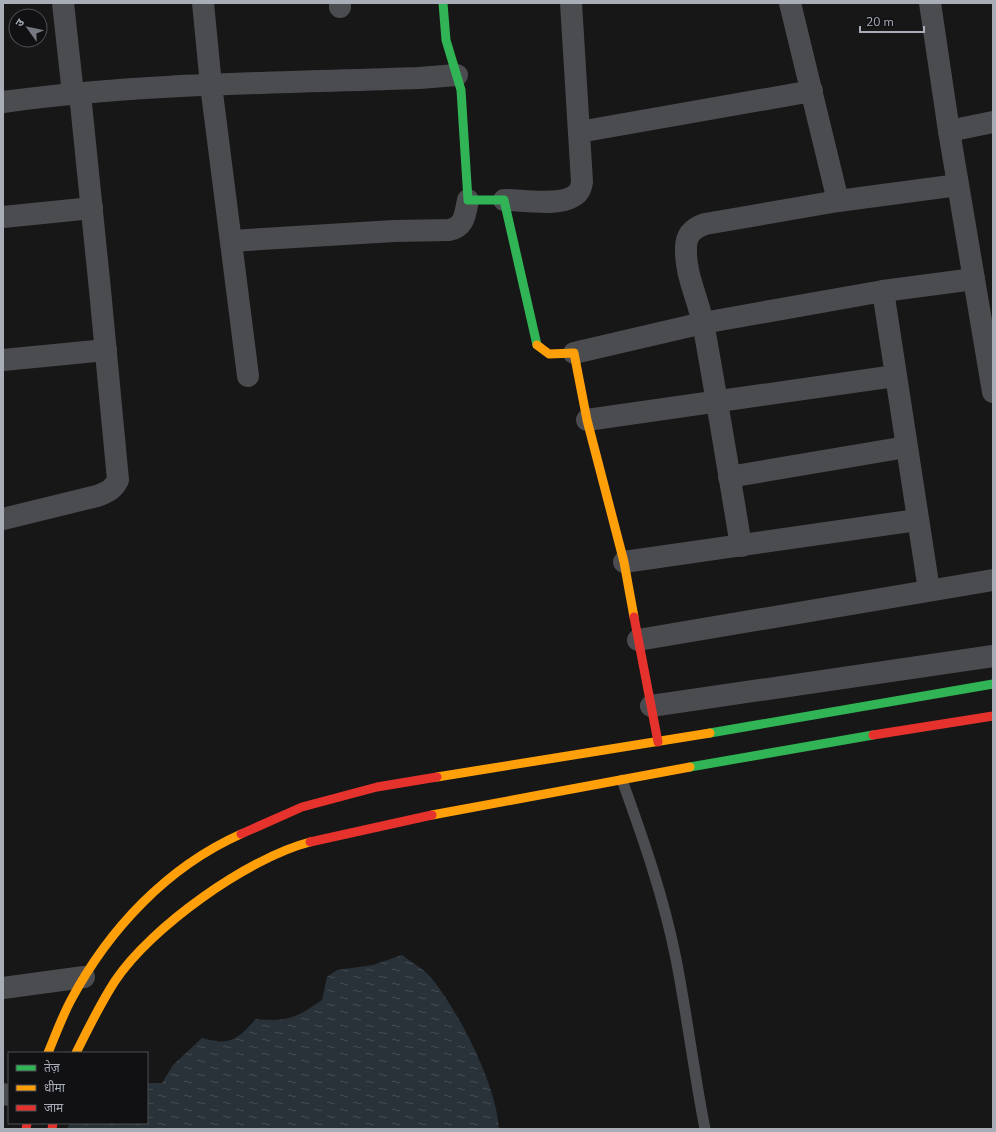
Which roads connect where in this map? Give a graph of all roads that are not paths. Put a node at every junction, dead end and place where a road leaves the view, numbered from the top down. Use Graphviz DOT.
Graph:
graph roads {
  1 [pos="63,3"];
  2 [pos="203,3"];
  3 [pos="443,3"];
  4 [pos="571,3"];
  5 [pos="790,3"];
  6 [pos="930,3"];
  7 [pos="457,75"];
  8 [pos="211,85"];
  9 [pos="812,91"];
  10 [pos="76,94"];
  11 [pos="3,102"];
  12 [pos="993,122"];
  13 [pos="579,132"];
  14 [pos="949,132"];
  15 [pos="958,185"];
  16 [pos="468,200"];
  17 [pos="504,200"];
  18 [pos="838,201"];
  19 [pos="92,208"];
  20 [pos="3,217"];
  21 [pos="231,241"];
  22 [pos="974,279"];
  23 [pos="883,292"];
  24 [pos="703,323"];
  25 [pos="106,350"];
  26 [pos="574,353"];
  27 [pos="3,360"];
  28 [pos="248,376"];
  29 [pos="895,376"];
  30 [pos="993,392"];
  31 [pos="718,402"];
  32 [pos="587,420"];
  33 [pos="906,447"];
  34 [pos="730,477"];
  35 [pos="3,519"];
  36 [pos="918,520"];
  37 [pos="741,546"];
  38 [pos="624,562"];
  39 [pos="993,580"];
  40 [pos="929,590"];
  41 [pos="638,640"];
  42 [pos="993,656"];
  43 [pos="993,684"];
  44 [pos="651,706"];
  45 [pos="993,716"];
  46 [pos="658,742"];
  47 [pos="622,780"];
  48 [pos="84,977"];
  49 [pos="3,988"];
  50 [pos="48,1052"];
  51 [pos="76,1052"];
  52 [pos="705,1129"];
  1 -- 10 [label="street"];
  2 -- 8 [label="street"];
  3 -- 7 [label="street"];
  4 -- 13 [label="street"];
  5 -- 9 [label="street"];
  6 -- 14 [label="street"];
  7 -- 8 [label="street"];
  7 -- 16 [label="street"];
  8 -- 10 [label="street"];
  8 -- 21 [label="street"];
  9 -- 13 [label="street"];
  9 -- 18 [label="street"];
  10 -- 11 [label="street"];
  10 -- 19 [label="street"];
  12 -- 14 [label="street"];
  13 -- 17 [label="street"];
  14 -- 15 [label="street"];
  15 -- 18 [label="street"];
  15 -- 22 [label="street"];
  16 -- 17 [label="street"];
  16 -- 21 [label="street"];
  17 -- 26 [label="street"];
  18 -- 24 [label="street"];
  19 -- 20 [label="street"];
  19 -- 25 [label="street"];
  21 -- 28 [label="street"];
  22 -- 23 [label="street"];
  22 -- 30 [label="street"];
  23 -- 24 [label="street"];
  23 -- 29 [label="street"];
  24 -- 26 [label="street"];
  24 -- 31 [label="street"];
  25 -- 27 [label="street"];
  25 -- 35 [label="street"];
  26 -- 32 [label="street"];
  29 -- 31 [label="street"];
  29 -- 33 [label="street"];
  31 -- 32 [label="street"];
  31 -- 34 [label="street"];
  32 -- 38 [label="street"];
  33 -- 34 [label="street"];
  33 -- 36 [label="street"];
  34 -- 37 [label="street"];
  36 -- 37 [label="street"];
  36 -- 40 [label="street"];
  37 -- 38 [label="street"];
  38 -- 41 [label="street"];
  39 -- 40 [label="street"];
  40 -- 41 [label="street"];
  41 -- 44 [label="street"];
  42 -- 44 [label="street"];
  43 -- 46 [label="street"];
  44 -- 46 [label="street"];
  45 -- 47 [label="street"];
  46 -- 48 [label="street"];
  47 -- 51 [label="street"];
  47 -- 52 [label="lane"];
  48 -- 49 [label="street"];
  48 -- 50 [label="street"];
}
